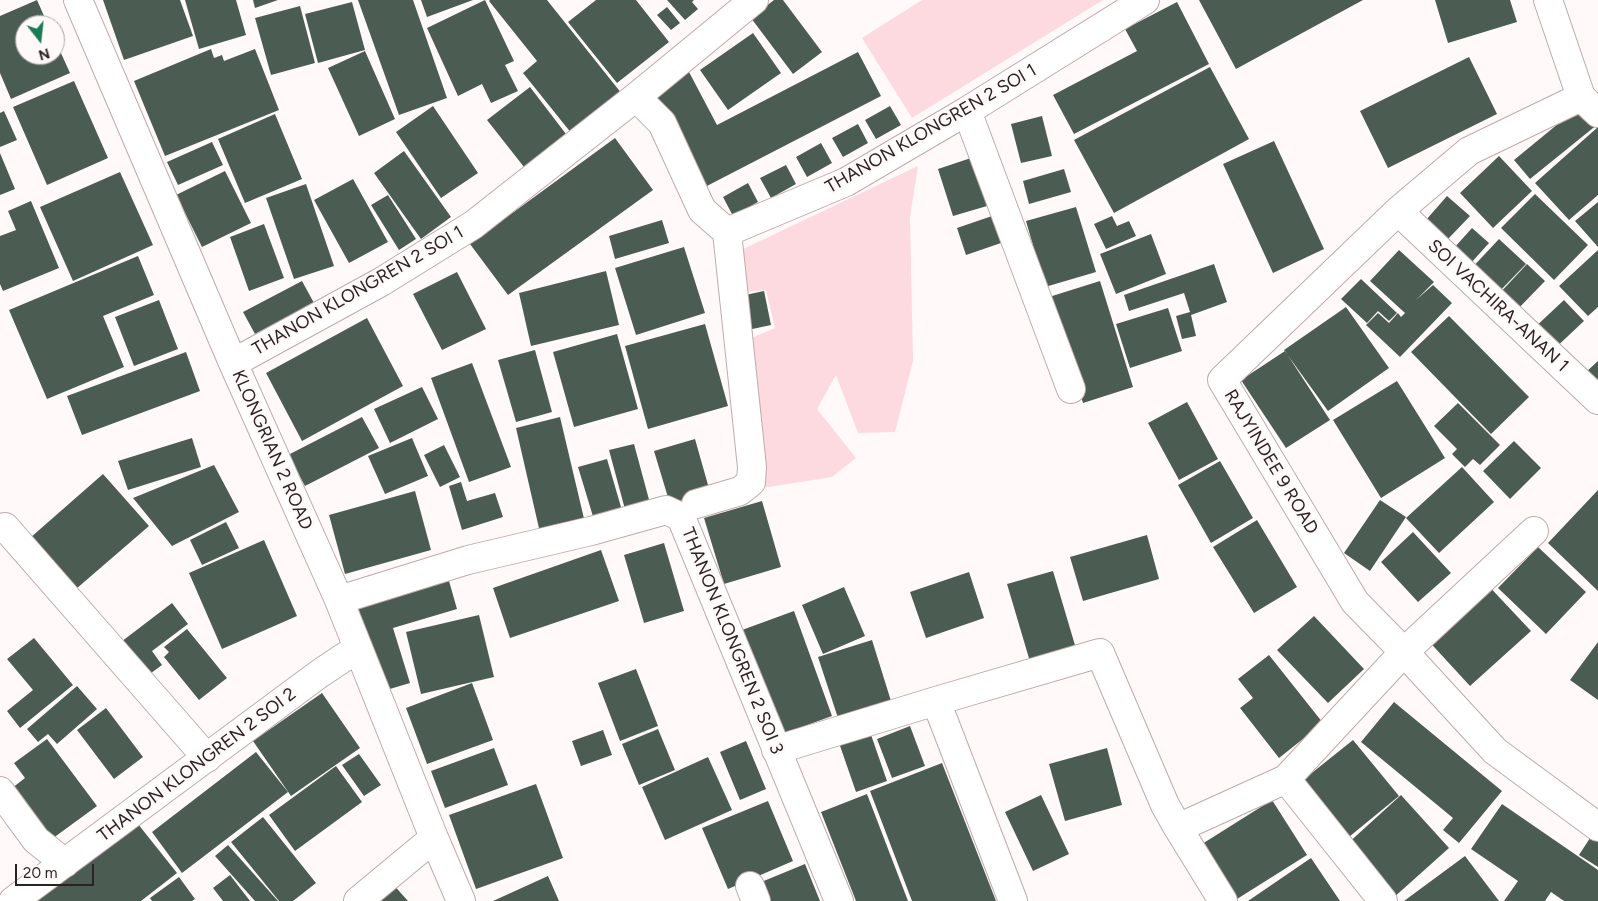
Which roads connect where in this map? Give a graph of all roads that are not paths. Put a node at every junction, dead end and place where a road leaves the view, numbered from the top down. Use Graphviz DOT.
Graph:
graph roads {
  1 [pos="78,0"];
  2 [pos="754,0"];
  3 [pos="1145,0"];
  4 [pos="1548,0"];
  5 [pos="636,97"];
  6 [pos="1590,105"];
  7 [pos="967,111"];
  8 [pos="1398,211"];
  9 [pos="727,232"];
  10 [pos="233,362"];
  11 [pos="1072,388"];
  12 [pos="1598,400"];
  13 [pos="696,504"];
  14 [pos="5,527"];
  15 [pos="1534,531"];
  16 [pos="339,600"];
  17 [pos="358,648"];
  18 [pos="1404,652"];
  19 [pos="936,700"];
  20 [pos="776,750"];
  21 [pos="207,758"];
  22 [pos="1286,779"];
  23 [pos="0,791"];
  24 [pos="1598,827"];
  25 [pos="1178,828"];
  26 [pos="434,838"];
  27 [pos="65,863"];
  28 [pos="14,901"];
  29 [pos="358,901"];
  30 [pos="461,901"];
  31 [pos="839,901"];
  32 [pos="1013,901"];
  33 [pos="1223,901"];
  34 [pos="1382,901"];
  1 -- 10 [label="street, KLONGRIAN 2 ROAD"];
  2 -- 5 [label="street, THANON KLONGREN 2 SOI 1"];
  3 -- 7 [label="street, THANON KLONGREN 2 SOI 1"];
  4 -- 6 [label="street"];
  5 -- 9 [label="street"];
  5 -- 10 [label="street, THANON KLONGREN 2 SOI 1"];
  6 -- 8 [label="street, RAJYINDEE 9 ROAD"];
  7 -- 9 [label="street, THANON KLONGREN 2 SOI 1"];
  7 -- 11 [label="street"];
  8 -- 12 [label="street, SOI VACHIRA-ANAN 1"];
  8 -- 18 [label="street, RAJYINDEE 9 ROAD"];
  9 -- 13 [label="street"];
  10 -- 16 [label="street, KLONGRIAN 2 ROAD"];
  14 -- 21 [label="street"];
  15 -- 18 [label="street"];
  16 -- 17 [label="street, KLONGRIAN 2 ROAD"];
  16 -- 20 [label="street, THANON KLONGREN 2 SOI 3"];
  17 -- 21 [label="street, THANON KLONGREN 2 SOI 2"];
  17 -- 26 [label="street, KLONGRIAN 2 ROAD"];
  18 -- 22 [label="street"];
  18 -- 24 [label="street, RAJYINDEE 9 ROAD"];
  19 -- 20 [label="street"];
  19 -- 25 [label="street"];
  19 -- 32 [label="street"];
  20 -- 31 [label="street, THANON KLONGREN 2 SOI 3"];
  21 -- 27 [label="street, THANON KLONGREN 2 SOI 2"];
  22 -- 25 [label="street"];
  22 -- 34 [label="street"];
  23 -- 27 [label="street"];
  25 -- 33 [label="street"];
  26 -- 29 [label="street"];
  26 -- 30 [label="street, KLONGRIAN 2 ROAD"];
  27 -- 28 [label="street, THANON KLONGREN 2 SOI 2"];
}
